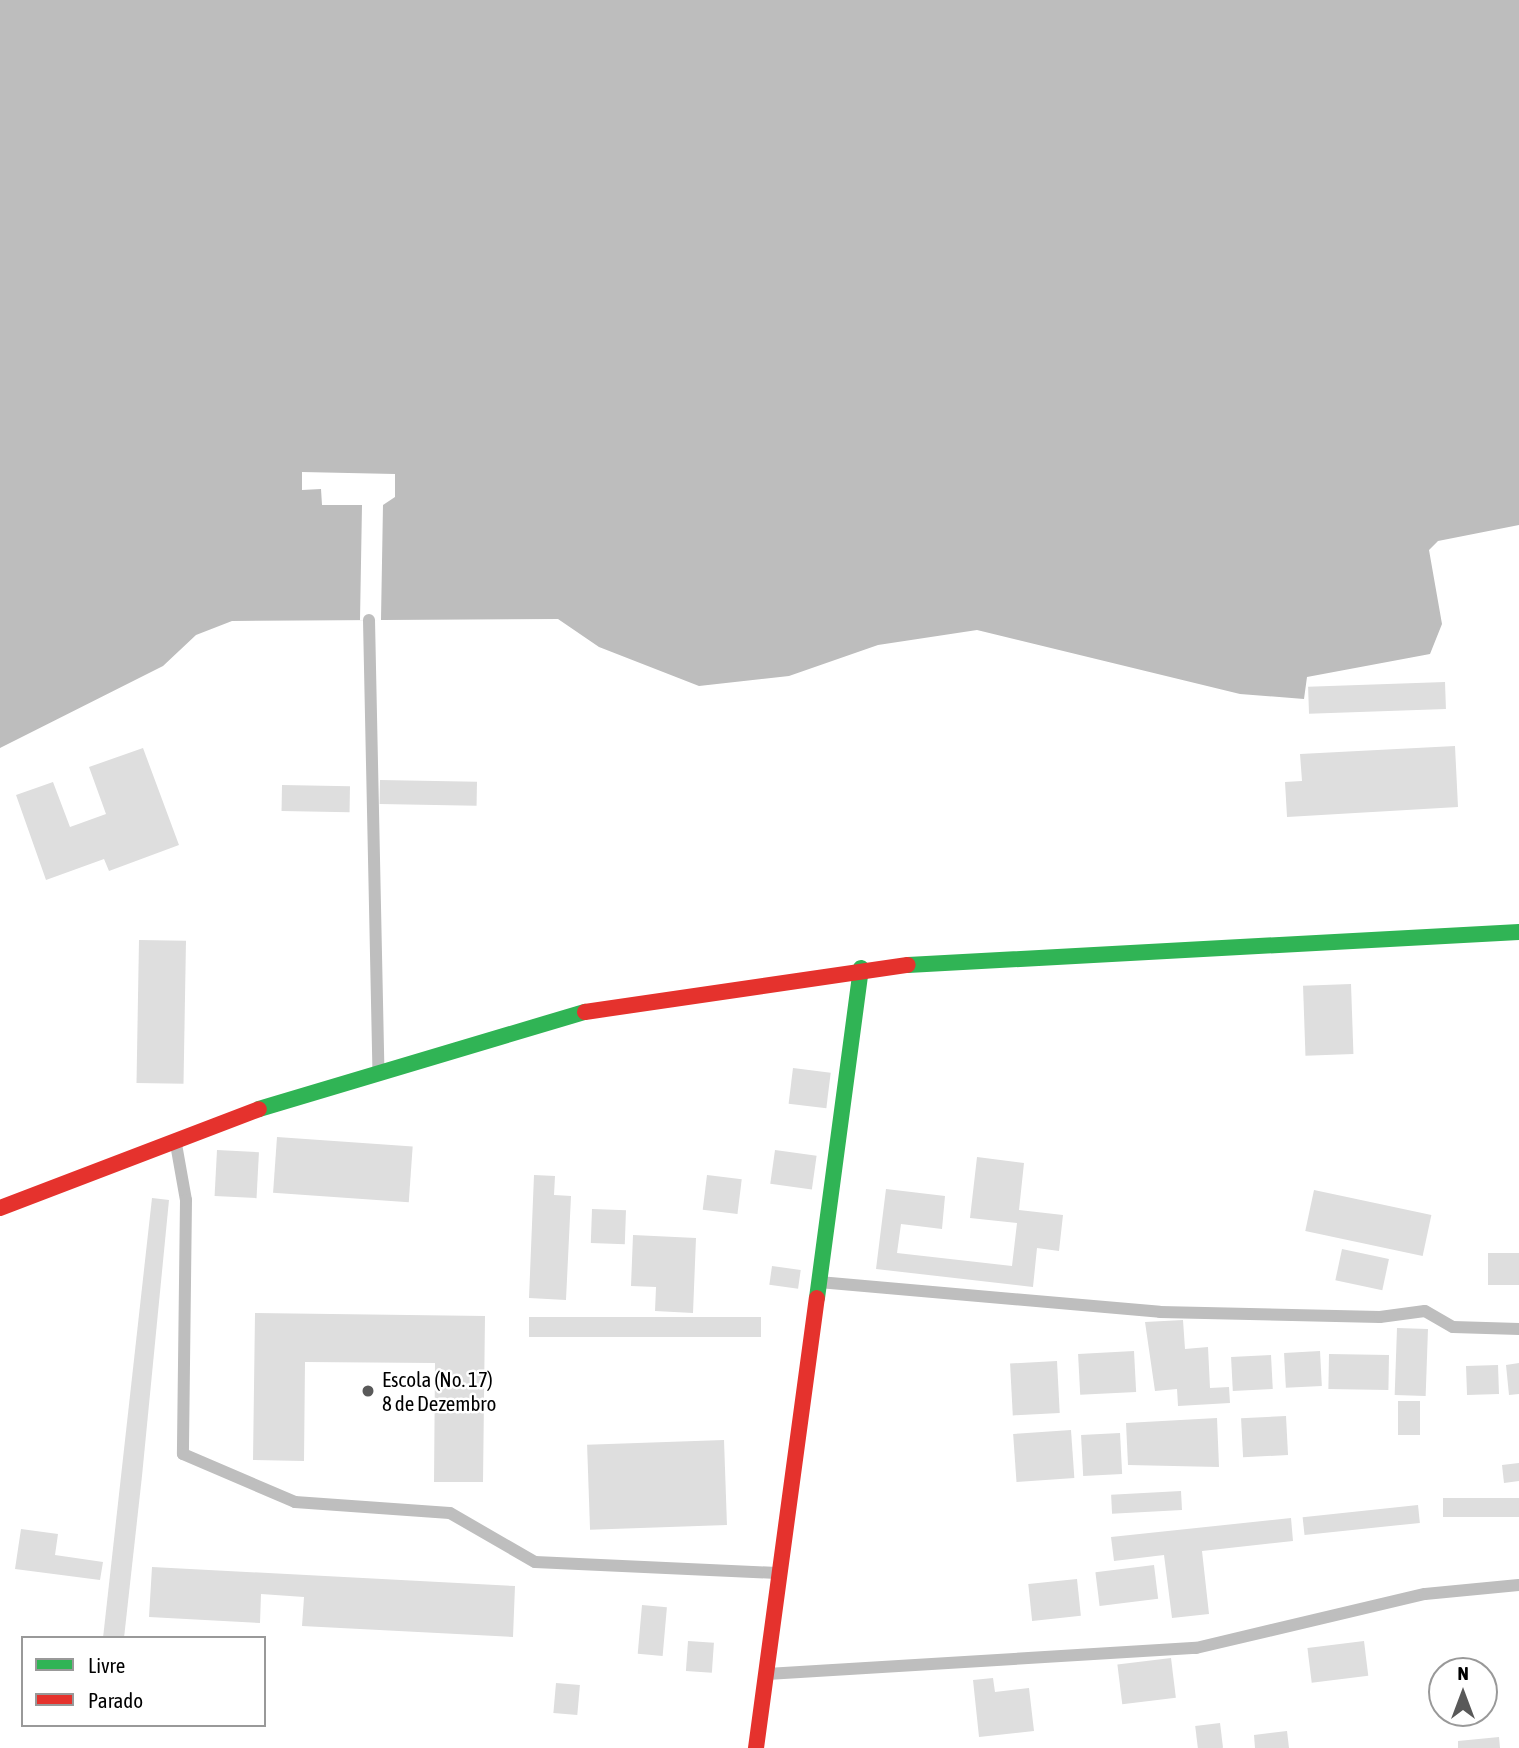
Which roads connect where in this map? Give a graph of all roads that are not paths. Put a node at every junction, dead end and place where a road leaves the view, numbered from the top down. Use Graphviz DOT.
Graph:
graph roads {
  1 [pos="369,620"];
  2 [pos="1519,932"];
  3 [pos="861,968"];
  4 [pos="378,1068"];
  5 [pos="174,1137"];
  6 [pos="0,1208"];
  7 [pos="816,1281"];
  8 [pos="1519,1329"];
  9 [pos="779,1574"];
  10 [pos="1519,1584"];
  11 [pos="766,1675"];
  12 [pos="757,1748"];
  1 -- 4 [label="lane"];
  2 -- 3 [label="street"];
  3 -- 4 [label="street"];
  3 -- 7 [label="street"];
  4 -- 5 [label="street"];
  5 -- 6 [label="street"];
  5 -- 9 [label="lane"];
  7 -- 8 [label="lane"];
  7 -- 9 [label="street"];
  9 -- 11 [label="street"];
  10 -- 11 [label="lane"];
  11 -- 12 [label="street"];
}
